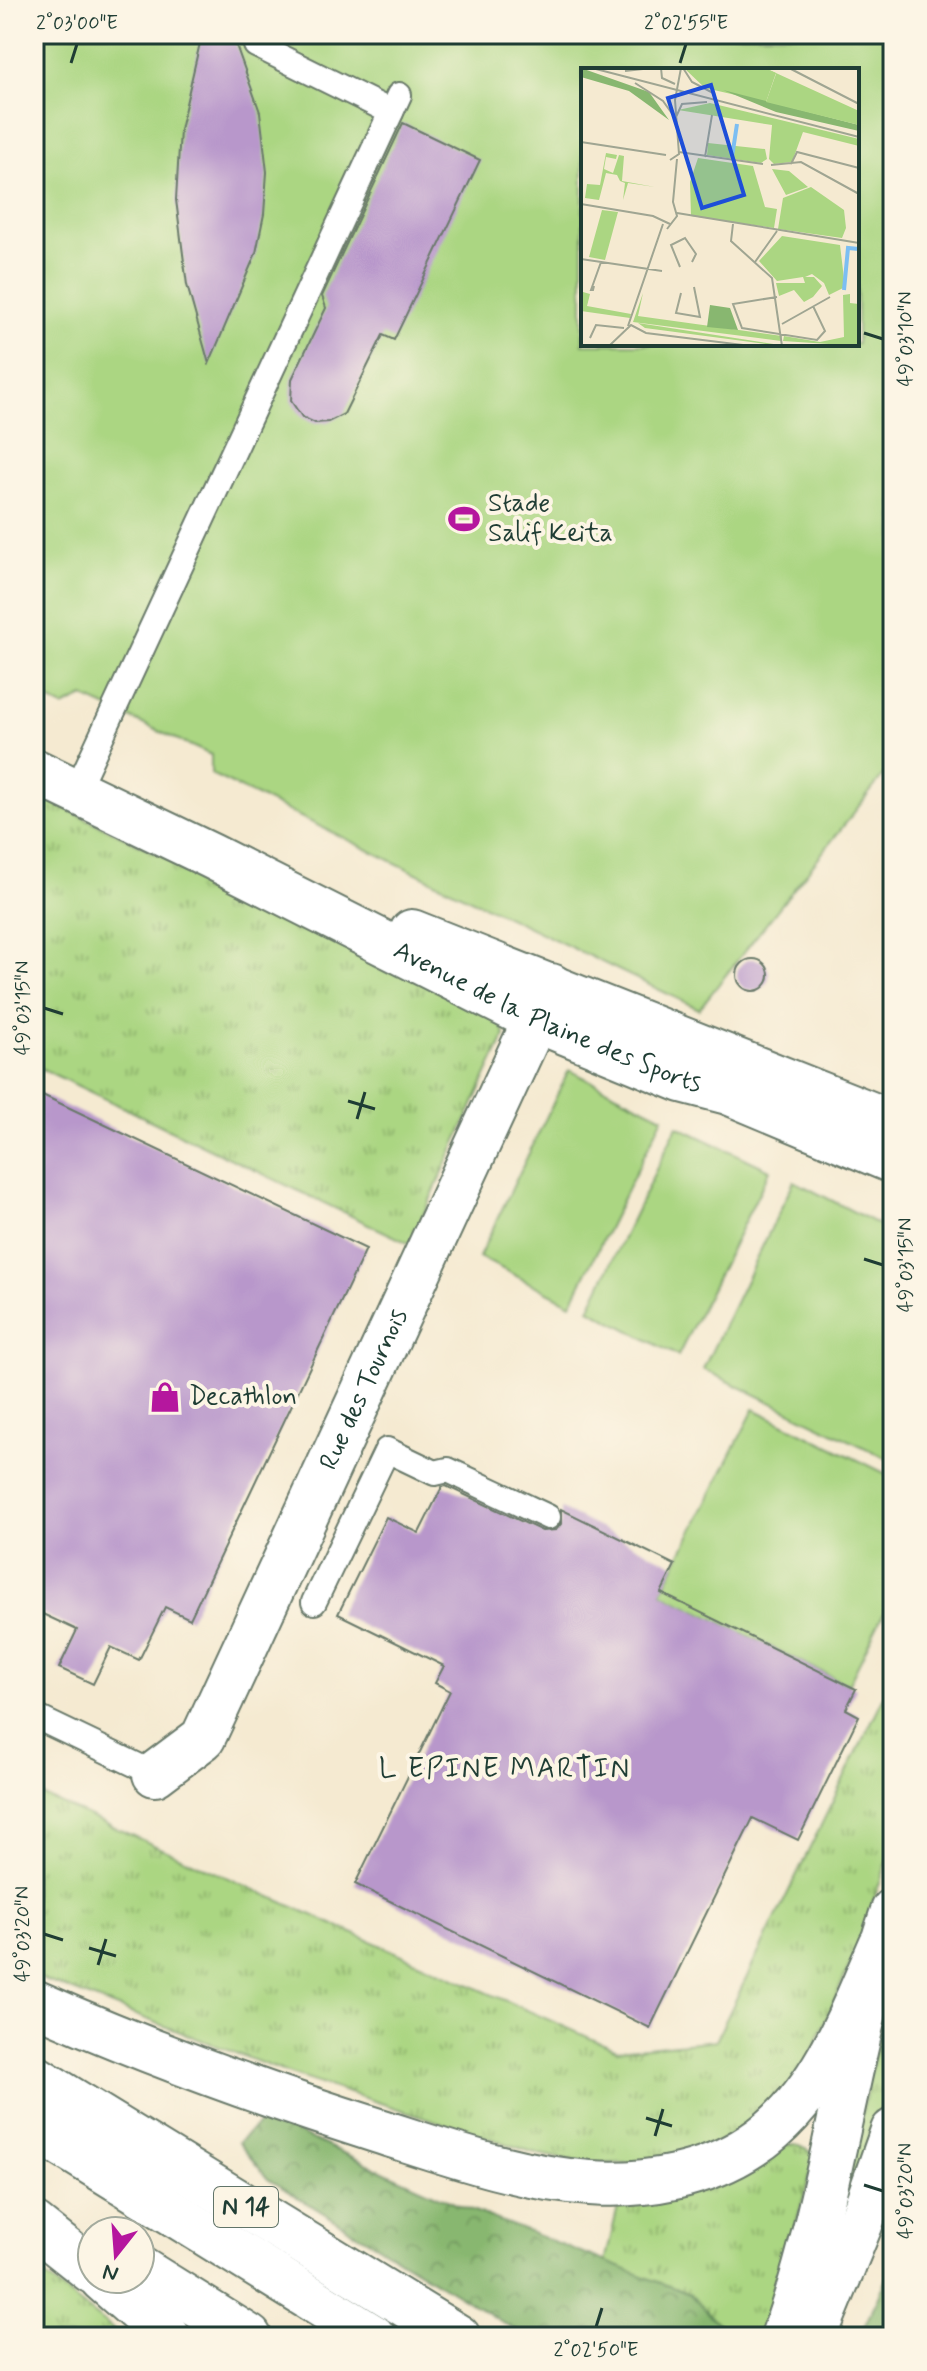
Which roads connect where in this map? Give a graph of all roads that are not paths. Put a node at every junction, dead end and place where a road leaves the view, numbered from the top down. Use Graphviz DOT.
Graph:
graph roads {
  1 [pos="255,34"];
  2 [pos="34,771"];
  3 [pos="76,791"];
  4 [pos="544,1003"];
  5 [pos="893,1123"];
  6 [pos="893,1161"];
  7 [pos="336,1504"];
  8 [pos="548,1517"];
  9 [pos="314,1602"];
  10 [pos="34,1716"];
  11 [pos="155,1774"];
  12 [pos="887,1928"];
  13 [pos="34,2002"];
  14 [pos="34,2077"];
  15 [pos="34,2127"];
  16 [pos="893,2131"];
  17 [pos="34,2203"];
  18 [pos="34,2225"];
  19 [pos="76,2229"];
  20 [pos="76,2258"];
  21 [pos="156,2279"];
  22 [pos="120,2295"];
  23 [pos="168,2337"];
  24 [pos="249,2337"];
  25 [pos="373,2337"];
  26 [pos="458,2337"];
  27 [pos="783,2337"];
  28 [pos="814,2337"];
  1 -- 3 [label="lane"];
  2 -- 3 [label="main road, Avenue de la Plaine des Sports"];
  3 -- 4 [label="main road, Avenue de la Plaine des Sports"];
  4 -- 5 [label="main road, Avenue de la Plaine des Sports"];
  4 -- 6 [label="main road, Avenue de la Plaine des Sports"];
  4 -- 7 [label="main road, Rue des Tournois"];
  7 -- 8 [label="lane"];
  7 -- 9 [label="lane"];
  7 -- 11 [label="main road, Rue des Tournois"];
  10 -- 11 [label="lane"];
  12 -- 13 [label="main road"];
  12 -- 27 [label="main road"];
  14 -- 26 [label="main road, N 14"];
  15 -- 25 [label="main road, N 14"];
  16 -- 28 [label="main road"];
  17 -- 19 [label="main road"];
  18 -- 20 [label="main road"];
  21 -- 24 [label="main road"];
  22 -- 23 [label="main road"];
}
